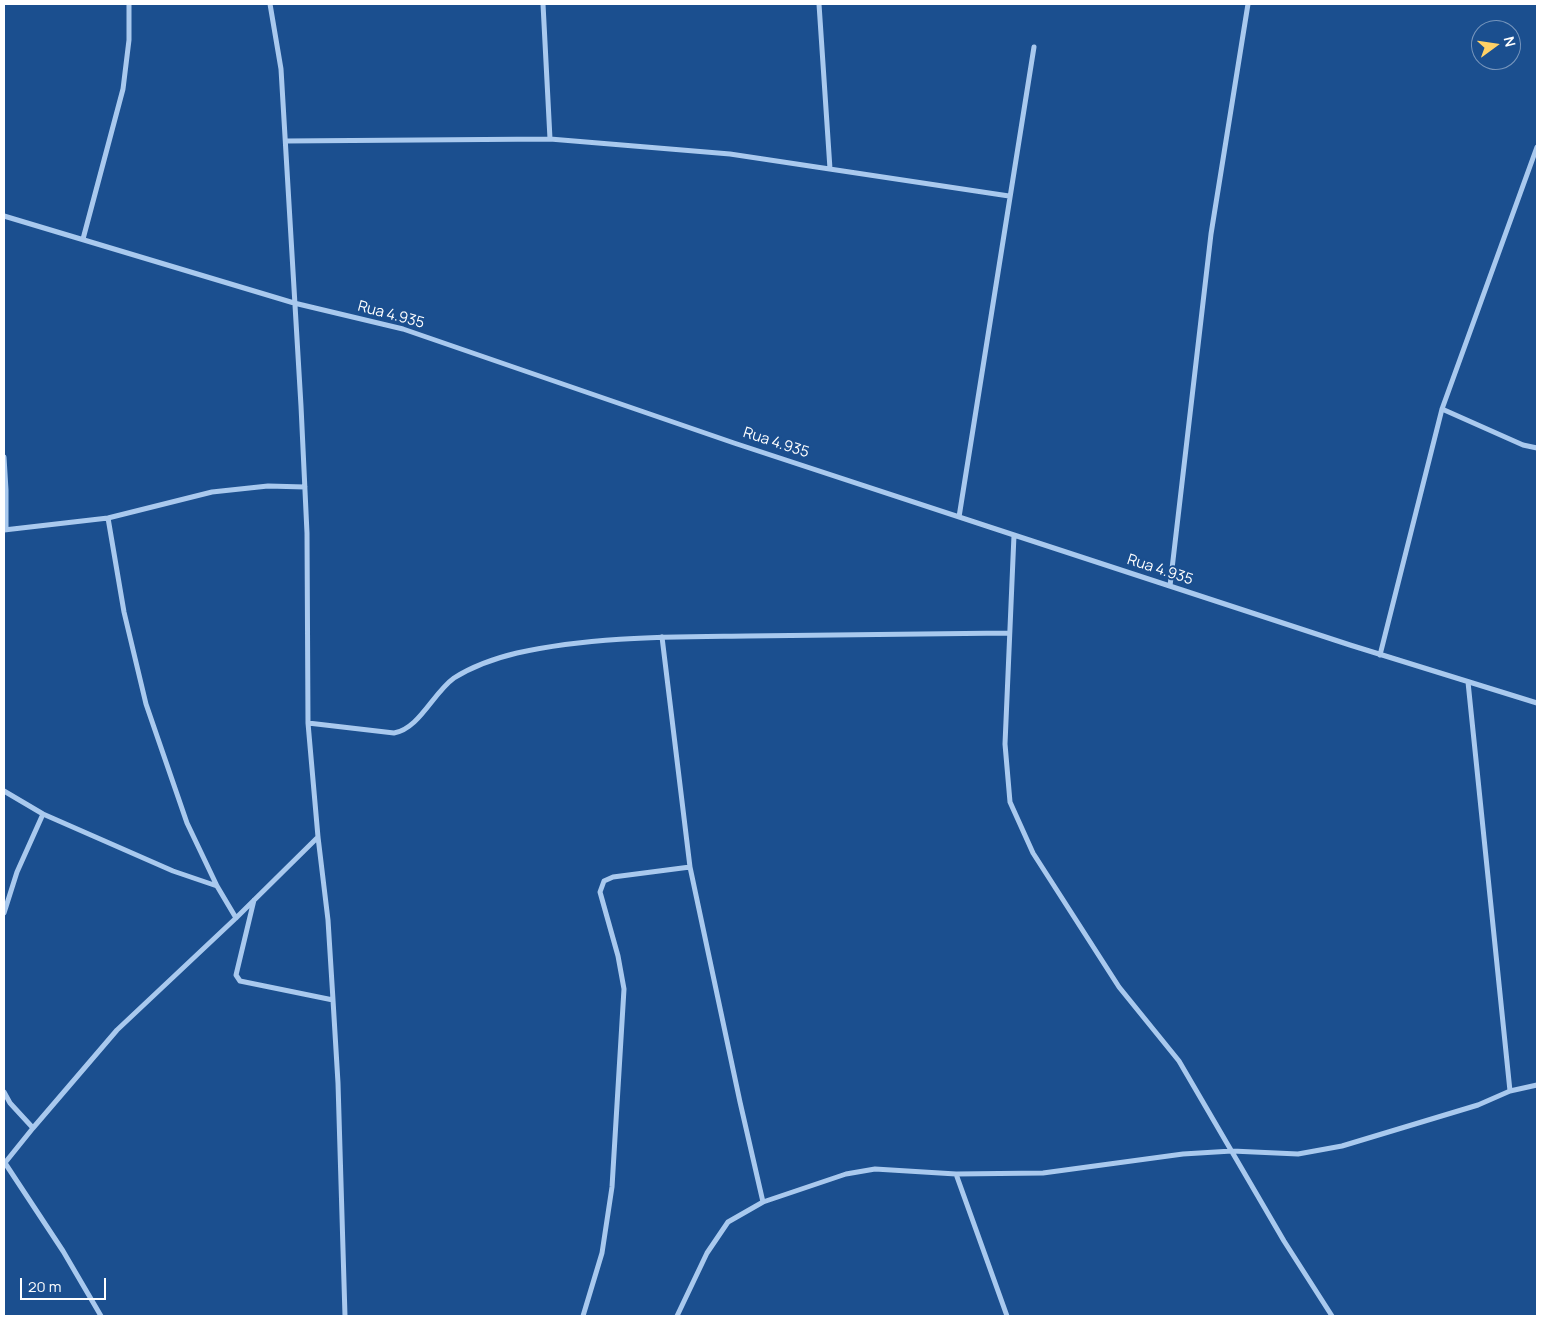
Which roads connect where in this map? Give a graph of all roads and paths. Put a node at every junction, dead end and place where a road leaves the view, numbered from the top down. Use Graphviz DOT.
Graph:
graph roads {
  1 [pos="129,4"];
  2 [pos="270,4"];
  3 [pos="543,4"];
  4 [pos="819,4"];
  5 [pos="1248,4"];
  6 [pos="1034,47"];
  7 [pos="550,139"];
  8 [pos="286,141"];
  9 [pos="1537,147"];
  10 [pos="830,169"];
  11 [pos="1009,196"];
  12 [pos="4,216"];
  13 [pos="83,239"];
  14 [pos="294,303"];
  15 [pos="1442,409"];
  16 [pos="1537,448"];
  17 [pos="4,457"];
  18 [pos="305,487"];
  19 [pos="959,517"];
  20 [pos="108,518"];
  21 [pos="5,530"];
  22 [pos="1014,535"];
  23 [pos="1170,586"];
  24 [pos="1008,633"];
  25 [pos="662,638"];
  26 [pos="1380,655"];
  27 [pos="1468,682"];
  28 [pos="1537,703"];
  29 [pos="308,722"];
  30 [pos="4,791"];
  31 [pos="43,814"];
  32 [pos="318,837"];
  33 [pos="690,867"];
  34 [pos="217,886"];
  35 [pos="254,899"];
  36 [pos="4,913"];
  37 [pos="236,918"];
  38 [pos="333,1000"];
  39 [pos="1537,1085"];
  40 [pos="1510,1091"];
  41 [pos="4,1092"];
  42 [pos="32,1128"];
  43 [pos="1232,1151"];
  44 [pos="4,1163"];
  45 [pos="956,1174"];
  46 [pos="763,1202"];
  47 [pos="101,1316"];
  48 [pos="345,1316"];
  49 [pos="583,1316"];
  50 [pos="676,1316"];
  51 [pos="1006,1316"];
  52 [pos="1332,1316"];
  1 -- 13 [label="street"];
  2 -- 8 [label="street"];
  3 -- 7 [label="street"];
  4 -- 10 [label="street"];
  5 -- 23 [label="street"];
  6 -- 11 [label="street"];
  7 -- 8 [label="street"];
  7 -- 10 [label="street"];
  8 -- 14 [label="street"];
  9 -- 15 [label="street"];
  10 -- 11 [label="street"];
  11 -- 19 [label="street"];
  12 -- 13 [label="street, Rua 4.935"];
  13 -- 14 [label="street, Rua 4.935"];
  14 -- 18 [label="street"];
  14 -- 19 [label="street, Rua 4.935"];
  15 -- 16 [label="street"];
  15 -- 26 [label="street"];
  17 -- 21 [label="street"];
  18 -- 20 [label="street"];
  18 -- 29 [label="street"];
  19 -- 22 [label="street, Rua 4.935"];
  20 -- 21 [label="street"];
  20 -- 34 [label="street"];
  22 -- 23 [label="street, Rua 4.935"];
  22 -- 24 [label="street"];
  23 -- 26 [label="street, Rua 4.935"];
  24 -- 25 [label="street"];
  24 -- 43 [label="street"];
  25 -- 29 [label="street"];
  25 -- 33 [label="street"];
  26 -- 27 [label="street, Rua 4.935"];
  27 -- 28 [label="street, Rua 4.935"];
  27 -- 40 [label="street"];
  29 -- 32 [label="street"];
  30 -- 31 [label="street"];
  31 -- 34 [label="street"];
  31 -- 36 [label="street"];
  32 -- 35 [label="street"];
  32 -- 38 [label="street"];
  33 -- 46 [label="street"];
  33 -- 49 [label="street"];
  34 -- 37 [label="street"];
  35 -- 37 [label="street"];
  35 -- 38 [label="street"];
  37 -- 42 [label="street"];
  38 -- 48 [label="street"];
  39 -- 40 [label="street"];
  40 -- 43 [label="street"];
  41 -- 42 [label="street"];
  42 -- 44 [label="street"];
  43 -- 45 [label="street"];
  43 -- 52 [label="street"];
  44 -- 47 [label="street"];
  45 -- 46 [label="street"];
  45 -- 51 [label="street"];
  46 -- 50 [label="street"];
}
